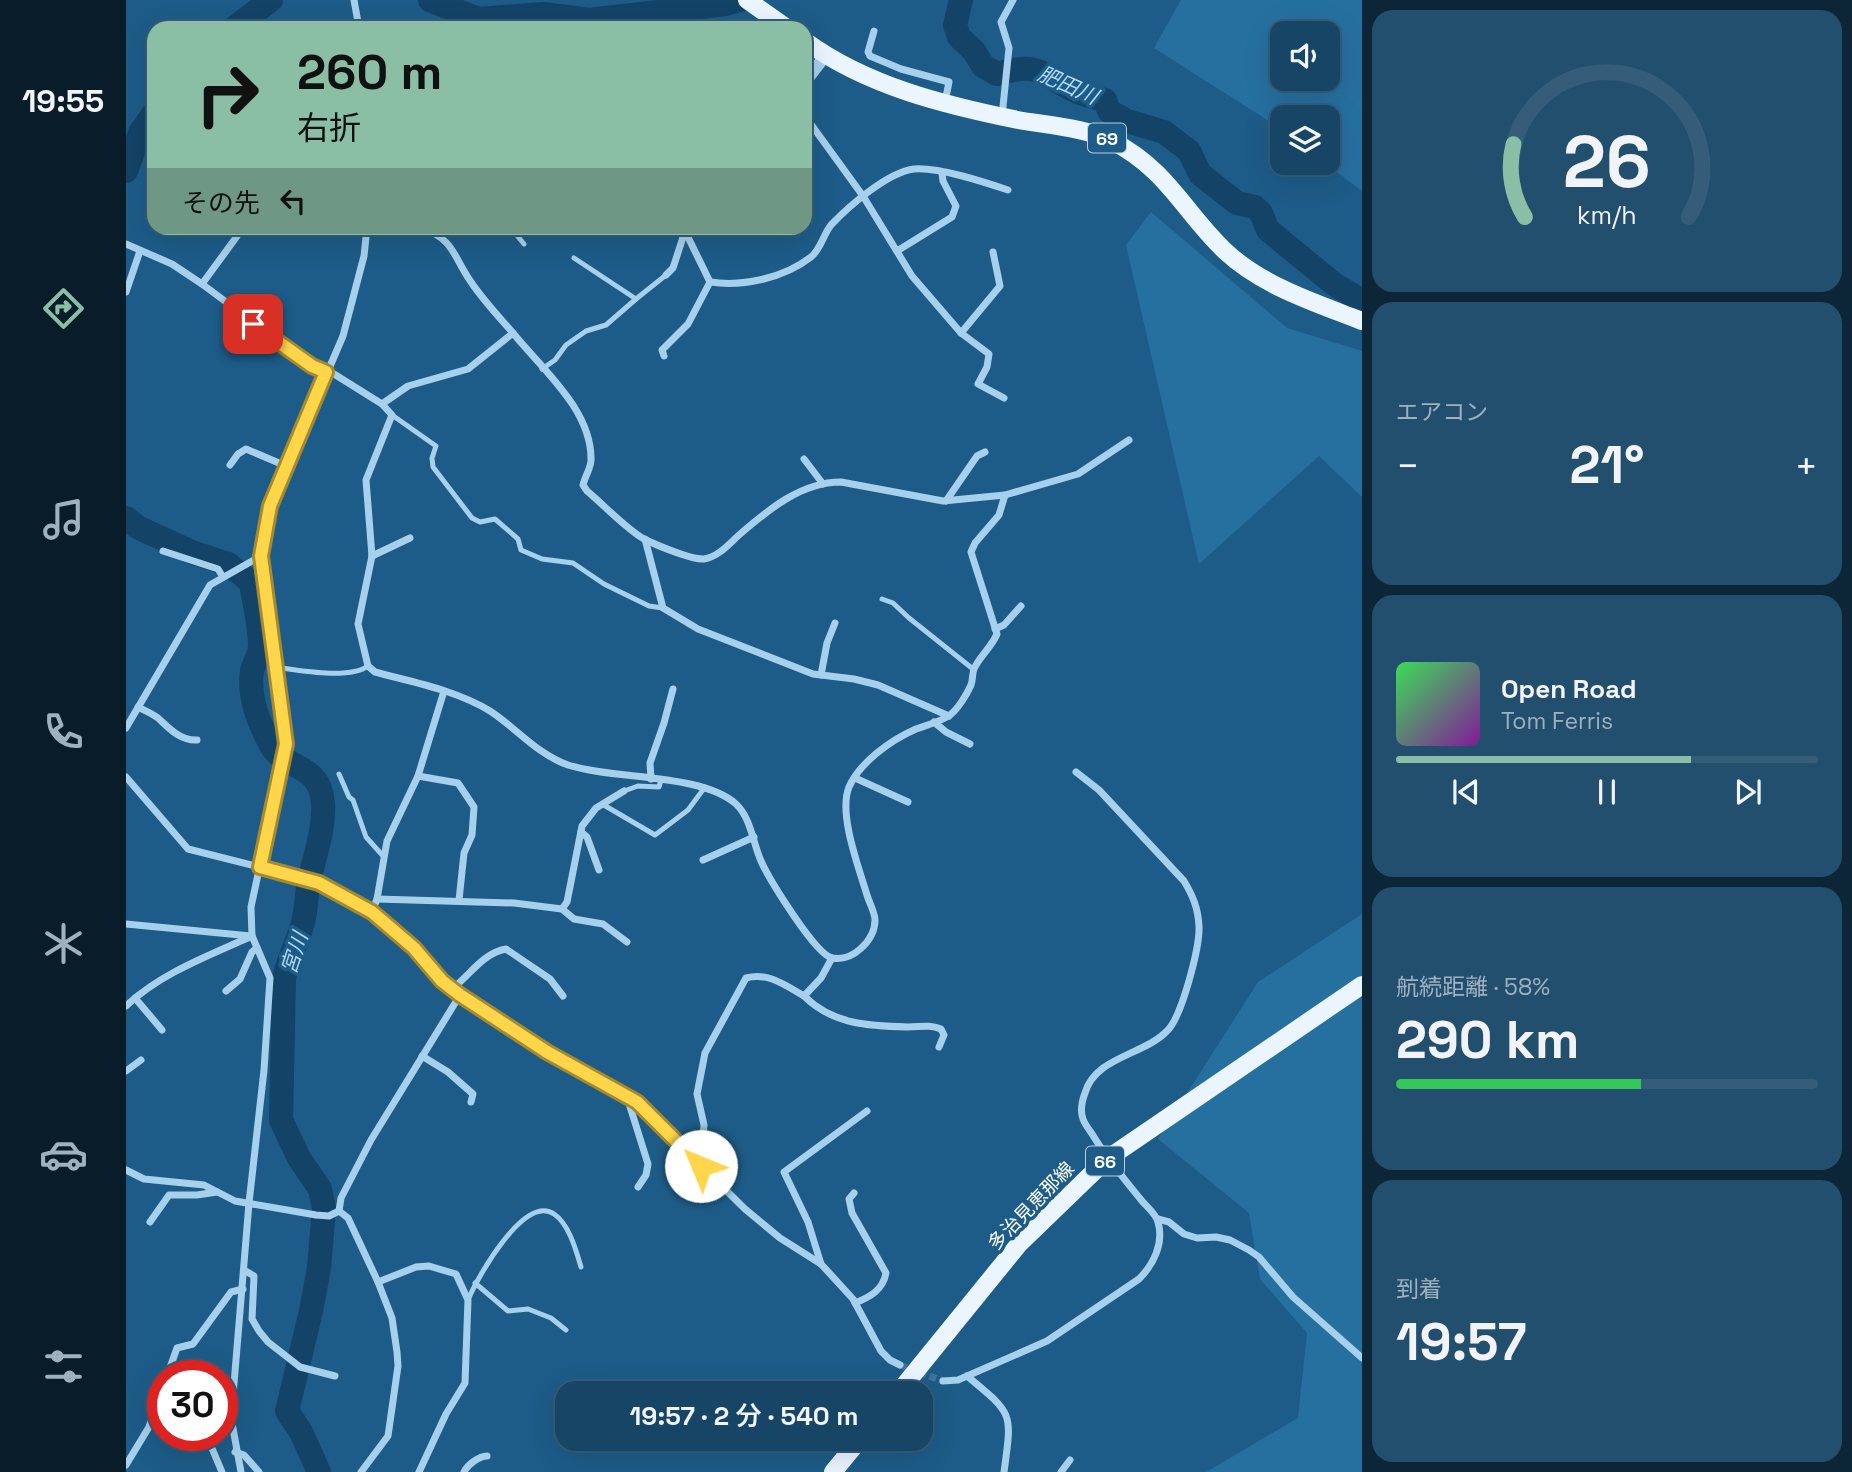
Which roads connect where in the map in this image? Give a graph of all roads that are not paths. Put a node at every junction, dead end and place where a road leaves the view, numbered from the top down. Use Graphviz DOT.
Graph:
graph roads {
  1 [pos="747,0"];
  2 [pos="1013,0"];
  3 [pos="355,2"];
  4 [pos="358,21"];
  5 [pos="777,21"];
  6 [pos="874,31"];
  7 [pos="812,46"];
  8 [pos="825,56"];
  9 [pos="812,73"];
  10 [pos="945,103"];
  11 [pos="1002,116"];
  12 [pos="812,126"];
  13 [pos="942,173"];
  14 [pos="1008,190"];
  15 [pos="863,195"];
  16 [pos="238,235"];
  17 [pos="366,235"];
  18 [pos="439,235"];
  19 [pos="517,235"];
  20 [pos="683,235"];
  21 [pos="688,235"];
  22 [pos="524,244"];
  23 [pos="133,247"];
  24 [pos="897,251"];
  25 [pos="993,252"];
  26 [pos="574,258"];
  27 [pos="666,275"];
  28 [pos="710,282"];
  29 [pos="202,284"];
  30 [pos="126,292"];
  31 [pos="636,299"];
  32 [pos="1362,321"];
  33 [pos="513,333"];
  34 [pos="961,333"];
  35 [pos="664,356"];
  36 [pos="542,369"];
  37 [pos="326,372"];
  38 [pos="1004,398"];
  39 [pos="382,404"];
  40 [pos="392,415"];
  41 [pos="1129,440"];
  42 [pos="985,452"];
  43 [pos="804,459"];
  44 [pos="230,465"];
  45 [pos="286,466"];
  46 [pos="823,484"];
  47 [pos="1005,495"];
  48 [pos="946,500"];
  49 [pos="410,538"];
  50 [pos="645,539"];
  51 [pos="163,551"];
  52 [pos="261,556"];
  53 [pos="372,556"];
  54 [pos="225,576"];
  55 [pos="883,598"];
  56 [pos="1021,606"];
  57 [pos="663,608"];
  58 [pos="835,623"];
  59 [pos="995,629"];
  60 [pos="368,666"];
  61 [pos="275,667"];
  62 [pos="974,669"];
  63 [pos="821,675"];
  64 [pos="673,689"];
  65 [pos="444,691"];
  66 [pos="138,707"];
  67 [pos="949,716"];
  68 [pos="934,722"];
  69 [pos="126,727"];
  70 [pos="197,740"];
  71 [pos="970,744"];
  72 [pos="1076,772"];
  73 [pos="339,774"];
  74 [pos="418,776"];
  75 [pos="126,777"];
  76 [pos="855,778"];
  77 [pos="651,779"];
  78 [pos="661,780"];
  79 [pos="705,788"];
  80 [pos="624,791"];
  81 [pos="908,802"];
  82 [pos="602,804"];
  83 [pos="581,832"];
  84 [pos="754,837"];
  85 [pos="384,857"];
  86 [pos="703,860"];
  87 [pos="260,867"];
  88 [pos="599,870"];
  89 [pos="377,899"];
  90 [pos="459,901"];
  91 [pos="562,909"];
  92 [pos="372,912"];
  93 [pos="126,924"];
  94 [pos="252,936"];
  95 [pos="626,942"];
  96 [pos="257,948"];
  97 [pos="832,958"];
  98 [pos="1362,985"];
  99 [pos="452,989"];
  100 [pos="226,991"];
  101 [pos="460,995"];
  102 [pos="563,996"];
  103 [pos="804,996"];
  104 [pos="135,998"];
  105 [pos="126,1006"];
  106 [pos="162,1030"];
  107 [pos="939,1046"];
  108 [pos="422,1056"];
  109 [pos="141,1060"];
  110 [pos="126,1071"];
  111 [pos="627,1097"];
  112 [pos="471,1102"];
  113 [pos="867,1111"];
  114 [pos="1107,1159"];
  115 [pos="701,1166"];
  116 [pos="126,1170"];
  117 [pos="638,1187"];
  118 [pos="217,1192"];
  119 [pos="854,1193"];
  120 [pos="249,1203"];
  121 [pos="339,1211"];
  122 [pos="1158,1219"];
  123 [pos="150,1222"];
  124 [pos="821,1264"];
  125 [pos="581,1267"];
  126 [pos="244,1270"];
  127 [pos="378,1282"];
  128 [pos="475,1283"];
  129 [pos="243,1289"];
  130 [pos="468,1300"];
  131 [pos="855,1303"];
  132 [pos="565,1330"];
  133 [pos="1362,1358"];
  134 [pos="173,1360"];
  135 [pos="900,1365"];
  136 [pos="335,1376"];
  137 [pos="967,1376"];
  138 [pos="908,1381"];
  139 [pos="943,1381"];
  140 [pos="147,1430"];
  141 [pos="213,1451"];
  142 [pos="851,1451"];
  143 [pos="236,1452"];
  144 [pos="487,1456"];
  145 [pos="1070,1460"];
  146 [pos="126,1465"];
  147 [pos="222,1472"];
  148 [pos="241,1472"];
  149 [pos="259,1472"];
  150 [pos="361,1472"];
  151 [pos="419,1472"];
  152 [pos="464,1472"];
  153 [pos="834,1472"];
  154 [pos="1004,1472"];
  155 [pos="1061,1472"];
  1 -- 5 [label="main road"];
  2 -- 11 [label="street"];
  3 -- 4 [label="street"];
  6 -- 10 [label="street"];
  7 -- 8 [label="main road, 69"];
  8 -- 9 [label="street"];
  8 -- 10 [label="main road, 69"];
  10 -- 11 [label="main road, 69"];
  11 -- 32 [label="main road, 69"];
  12 -- 15 [label="street"];
  13 -- 14 [label="street"];
  13 -- 15 [label="street"];
  13 -- 24 [label="street"];
  15 -- 24 [label="street"];
  15 -- 28 [label="street"];
  16 -- 29 [label="street"];
  17 -- 37 [label="street"];
  18 -- 33 [label="street"];
  19 -- 22 [label="lane"];
  20 -- 27 [label="street"];
  21 -- 28 [label="street"];
  23 -- 29 [label="street"];
  23 -- 30 [label="street"];
  24 -- 34 [label="street"];
  25 -- 34 [label="street"];
  26 -- 31 [label="lane"];
  27 -- 31 [label="lane"];
  28 -- 35 [label="street"];
  29 -- 37 [label="street"];
  31 -- 36 [label="lane"];
  33 -- 36 [label="street"];
  33 -- 39 [label="street"];
  34 -- 38 [label="street"];
  36 -- 50 [label="street"];
  37 -- 39 [label="street"];
  37 -- 45 [label="street"];
  39 -- 40 [label="street"];
  40 -- 53 [label="street"];
  40 -- 57 [label="lane"];
  41 -- 47 [label="street"];
  42 -- 48 [label="street"];
  43 -- 46 [label="street"];
  44 -- 45 [label="street"];
  45 -- 52 [label="street"];
  46 -- 48 [label="street"];
  46 -- 50 [label="street"];
  47 -- 48 [label="street"];
  47 -- 59 [label="street"];
  49 -- 53 [label="street"];
  50 -- 57 [label="street"];
  51 -- 54 [label="street"];
  52 -- 54 [label="street"];
  52 -- 61 [label="street"];
  53 -- 60 [label="street"];
  54 -- 66 [label="street"];
  55 -- 62 [label="lane"];
  56 -- 59 [label="street"];
  57 -- 63 [label="street"];
  58 -- 63 [label="street"];
  59 -- 62 [label="street"];
  60 -- 61 [label="lane"];
  60 -- 65 [label="street"];
  61 -- 87 [label="street"];
  62 -- 67 [label="street"];
  63 -- 67 [label="street"];
  64 -- 77 [label="street"];
  65 -- 74 [label="street"];
  65 -- 77 [label="street"];
  66 -- 69 [label="street"];
  66 -- 70 [label="street"];
  67 -- 68 [label="street"];
  68 -- 71 [label="street"];
  68 -- 76 [label="street"];
  72 -- 114 [label="street"];
  73 -- 85 [label="lane"];
  74 -- 85 [label="street"];
  74 -- 90 [label="street"];
  75 -- 87 [label="street"];
  76 -- 81 [label="street"];
  76 -- 97 [label="street"];
  77 -- 78 [label="street"];
  78 -- 79 [label="street"];
  78 -- 80 [label="lane"];
  79 -- 82 [label="lane"];
  79 -- 84 [label="street"];
  80 -- 82 [label="street"];
  82 -- 83 [label="street"];
  83 -- 88 [label="street"];
  83 -- 91 [label="street"];
  84 -- 86 [label="street"];
  84 -- 97 [label="street"];
  85 -- 89 [label="street"];
  87 -- 92 [label="street"];
  87 -- 94 [label="street"];
  89 -- 90 [label="street"];
  89 -- 92 [label="street"];
  90 -- 91 [label="street"];
  91 -- 95 [label="street"];
  92 -- 99 [label="street"];
  93 -- 94 [label="street"];
  94 -- 96 [label="street"];
  94 -- 104 [label="street"];
  96 -- 100 [label="street"];
  96 -- 120 [label="street"];
  97 -- 103 [label="street"];
  98 -- 114 [label="main road, 多治見恵那線 / 66"];
  99 -- 101 [label="street"];
  99 -- 102 [label="street"];
  101 -- 108 [label="street"];
  101 -- 111 [label="street"];
  103 -- 107 [label="street"];
  103 -- 115 [label="street"];
  104 -- 105 [label="street"];
  104 -- 106 [label="street"];
  108 -- 112 [label="street"];
  108 -- 121 [label="street"];
  109 -- 110 [label="street"];
  111 -- 115 [label="street"];
  111 -- 117 [label="street"];
  113 -- 124 [label="street"];
  114 -- 122 [label="street"];
  114 -- 138 [label="main road, 多治見恵那線 / 66"];
  115 -- 124 [label="street"];
  116 -- 118 [label="street"];
  118 -- 120 [label="street"];
  118 -- 123 [label="street"];
  119 -- 131 [label="street"];
  120 -- 121 [label="street"];
  120 -- 126 [label="street"];
  121 -- 127 [label="street"];
  122 -- 133 [label="street"];
  122 -- 137 [label="street"];
  124 -- 131 [label="street"];
  125 -- 128 [label="lane"];
  126 -- 129 [label="street"];
  126 -- 136 [label="street"];
  127 -- 130 [label="street"];
  127 -- 150 [label="street"];
  128 -- 130 [label="lane"];
  128 -- 132 [label="lane"];
  129 -- 134 [label="street"];
  129 -- 143 [label="street"];
  130 -- 151 [label="street"];
  131 -- 135 [label="street"];
  137 -- 139 [label="street"];
  137 -- 154 [label="street"];
  140 -- 146 [label="street"];
  141 -- 147 [label="street"];
  142 -- 153 [label="main road"];
  143 -- 148 [label="street"];
  143 -- 149 [label="street"];
  144 -- 152 [label="street"];
  145 -- 155 [label="street"];
}
